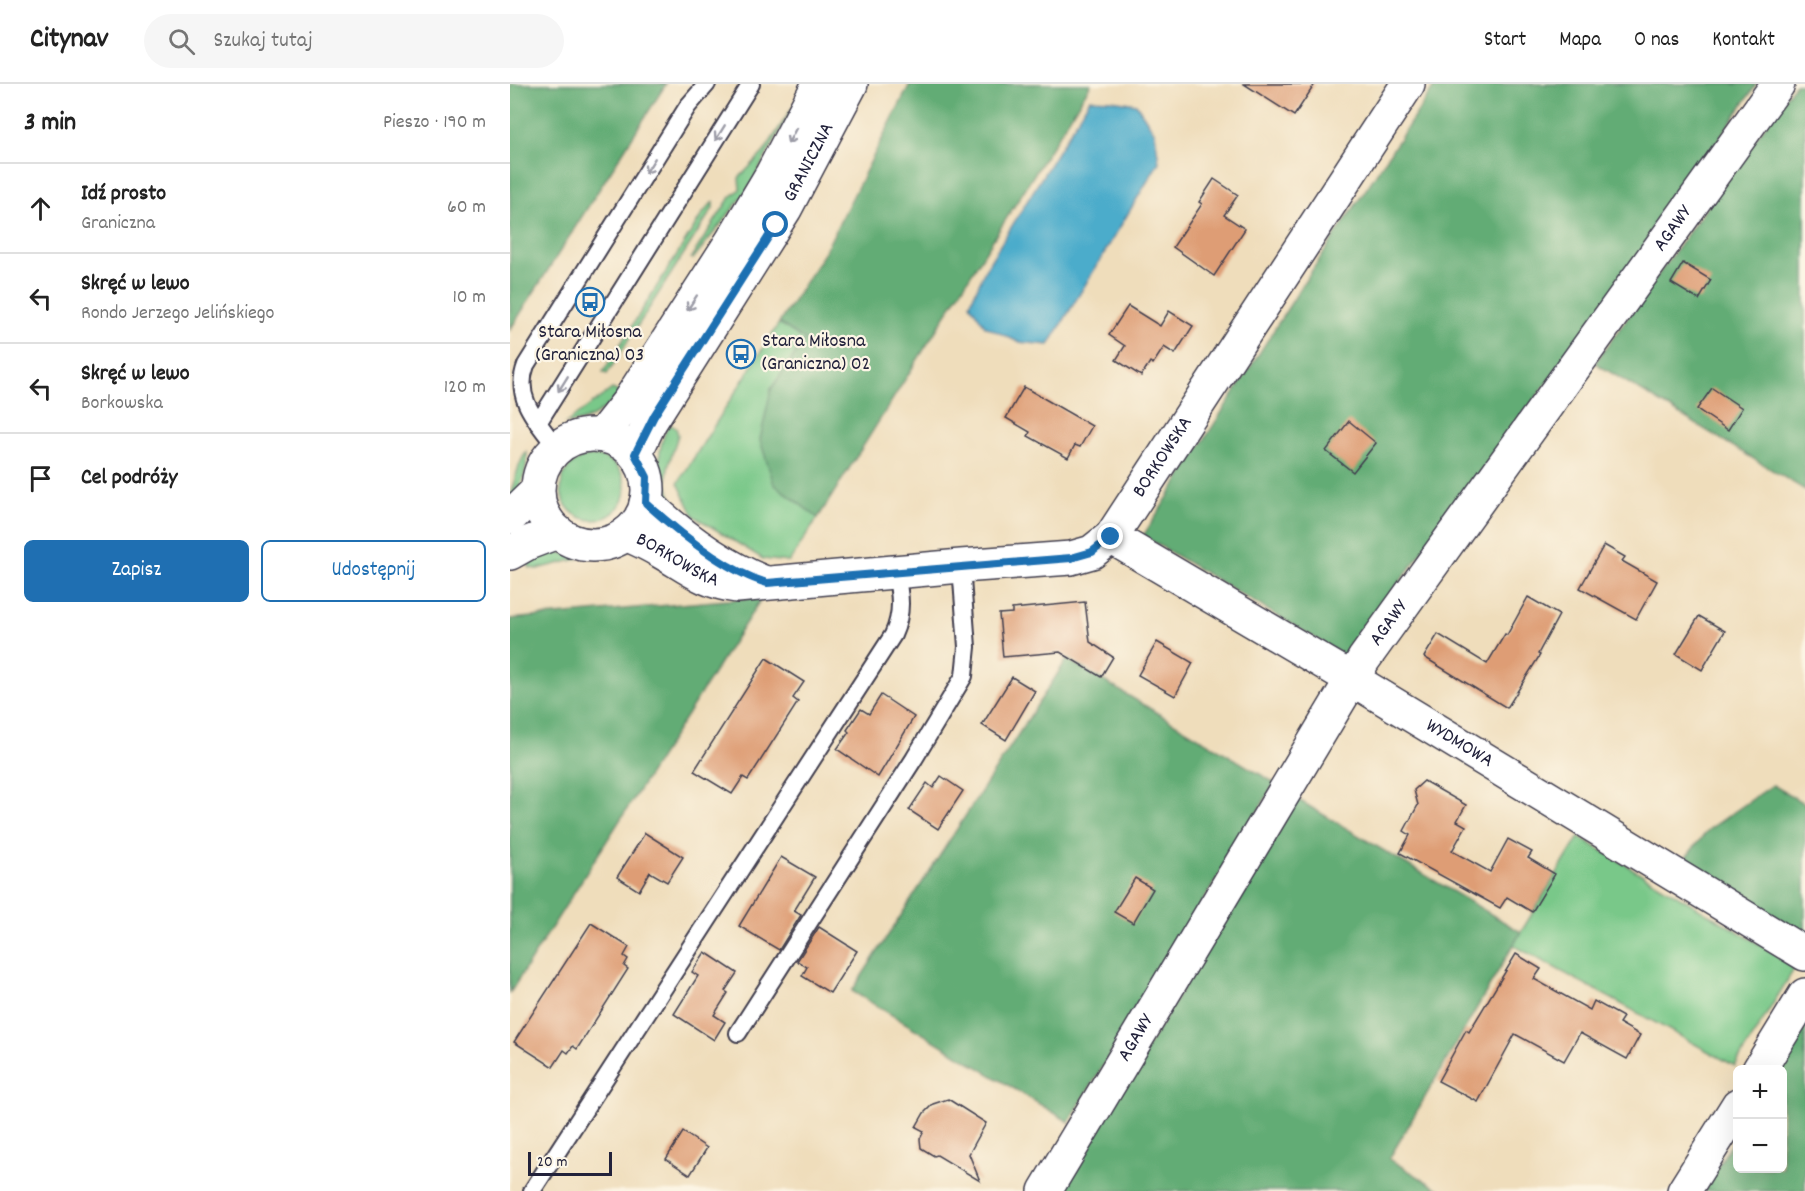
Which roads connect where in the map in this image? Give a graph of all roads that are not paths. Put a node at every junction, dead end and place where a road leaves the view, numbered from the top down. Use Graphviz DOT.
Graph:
graph roads {
  1 [pos="707,84"];
  2 [pos="751,84"];
  3 [pos="1408,84"];
  4 [pos="1779,84"];
  5 [pos="840,86"];
  6 [pos="548,435"];
  7 [pos="602,435"];
  8 [pos="635,454"];
  9 [pos="537,491"];
  10 [pos="646,503"];
  11 [pos="510,517"];
  12 [pos="557,532"];
  13 [pos="626,534"];
  14 [pos="1111,537"];
  15 [pos="510,553"];
  16 [pos="962,566"];
  17 [pos="895,572"];
  18 [pos="767,583"];
  19 [pos="1352,679"];
  20 [pos="1805,954"];
  21 [pos="1805,995"];
  22 [pos="738,1033"];
  23 [pos="1762,1065"];
  24 [pos="1733,1111"];
  25 [pos="532,1191"];
  26 [pos="1045,1191"];
  27 [pos="1684,1191"];
  1 -- 6 [label="lane, one-way"];
  2 -- 6 [label="lane, one-way"];
  3 -- 14 [label="street, BORKOWSKA"];
  4 -- 19 [label="street, AGAWY"];
  5 -- 7 [label="street, GRANICZNA, one-way"];
  5 -- 8 [label="street, GRANICZNA"];
  6 -- 7 [label="street"];
  6 -- 9 [label="street"];
  7 -- 8 [label="street"];
  8 -- 10 [label="street"];
  9 -- 11 [label="street"];
  9 -- 12 [label="street"];
  10 -- 13 [label="street"];
  10 -- 18 [label="street, BORKOWSKA"];
  12 -- 13 [label="street"];
  12 -- 15 [label="street"];
  13 -- 18 [label="street, BORKOWSKA"];
  14 -- 16 [label="street, BORKOWSKA"];
  14 -- 19 [label="street, WYDMOWA"];
  16 -- 17 [label="street, BORKOWSKA"];
  16 -- 22 [label="lane"];
  17 -- 18 [label="street, BORKOWSKA"];
  17 -- 25 [label="lane"];
  19 -- 20 [label="street, WYDMOWA"];
  19 -- 26 [label="street, AGAWY"];
  21 -- 23 [label="street"];
  24 -- 27 [label="street"];
}
